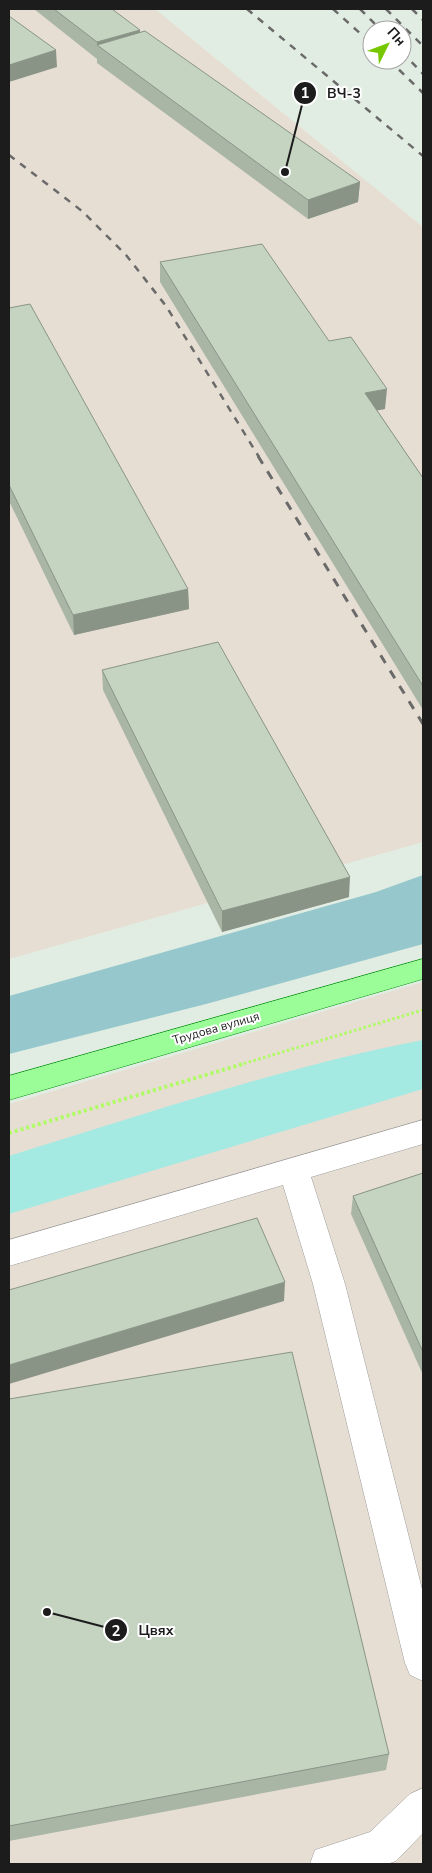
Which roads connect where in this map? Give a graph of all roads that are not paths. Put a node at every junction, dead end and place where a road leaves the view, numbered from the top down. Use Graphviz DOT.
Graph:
graph roads {
  1 [pos="423,969"];
  2 [pos="9,1088"];
  3 [pos="423,1132"];
  4 [pos="294,1171"];
  5 [pos="9,1253"];
  6 [pos="423,1663"];
  7 [pos="423,1807"];
  8 [pos="329,1864"];
  1 -- 2 [label="main road, Трудова вулиця"];
  3 -- 4 [label="lane"];
  4 -- 5 [label="lane"];
  4 -- 6 [label="lane"];
  7 -- 8 [label="lane"];
}
